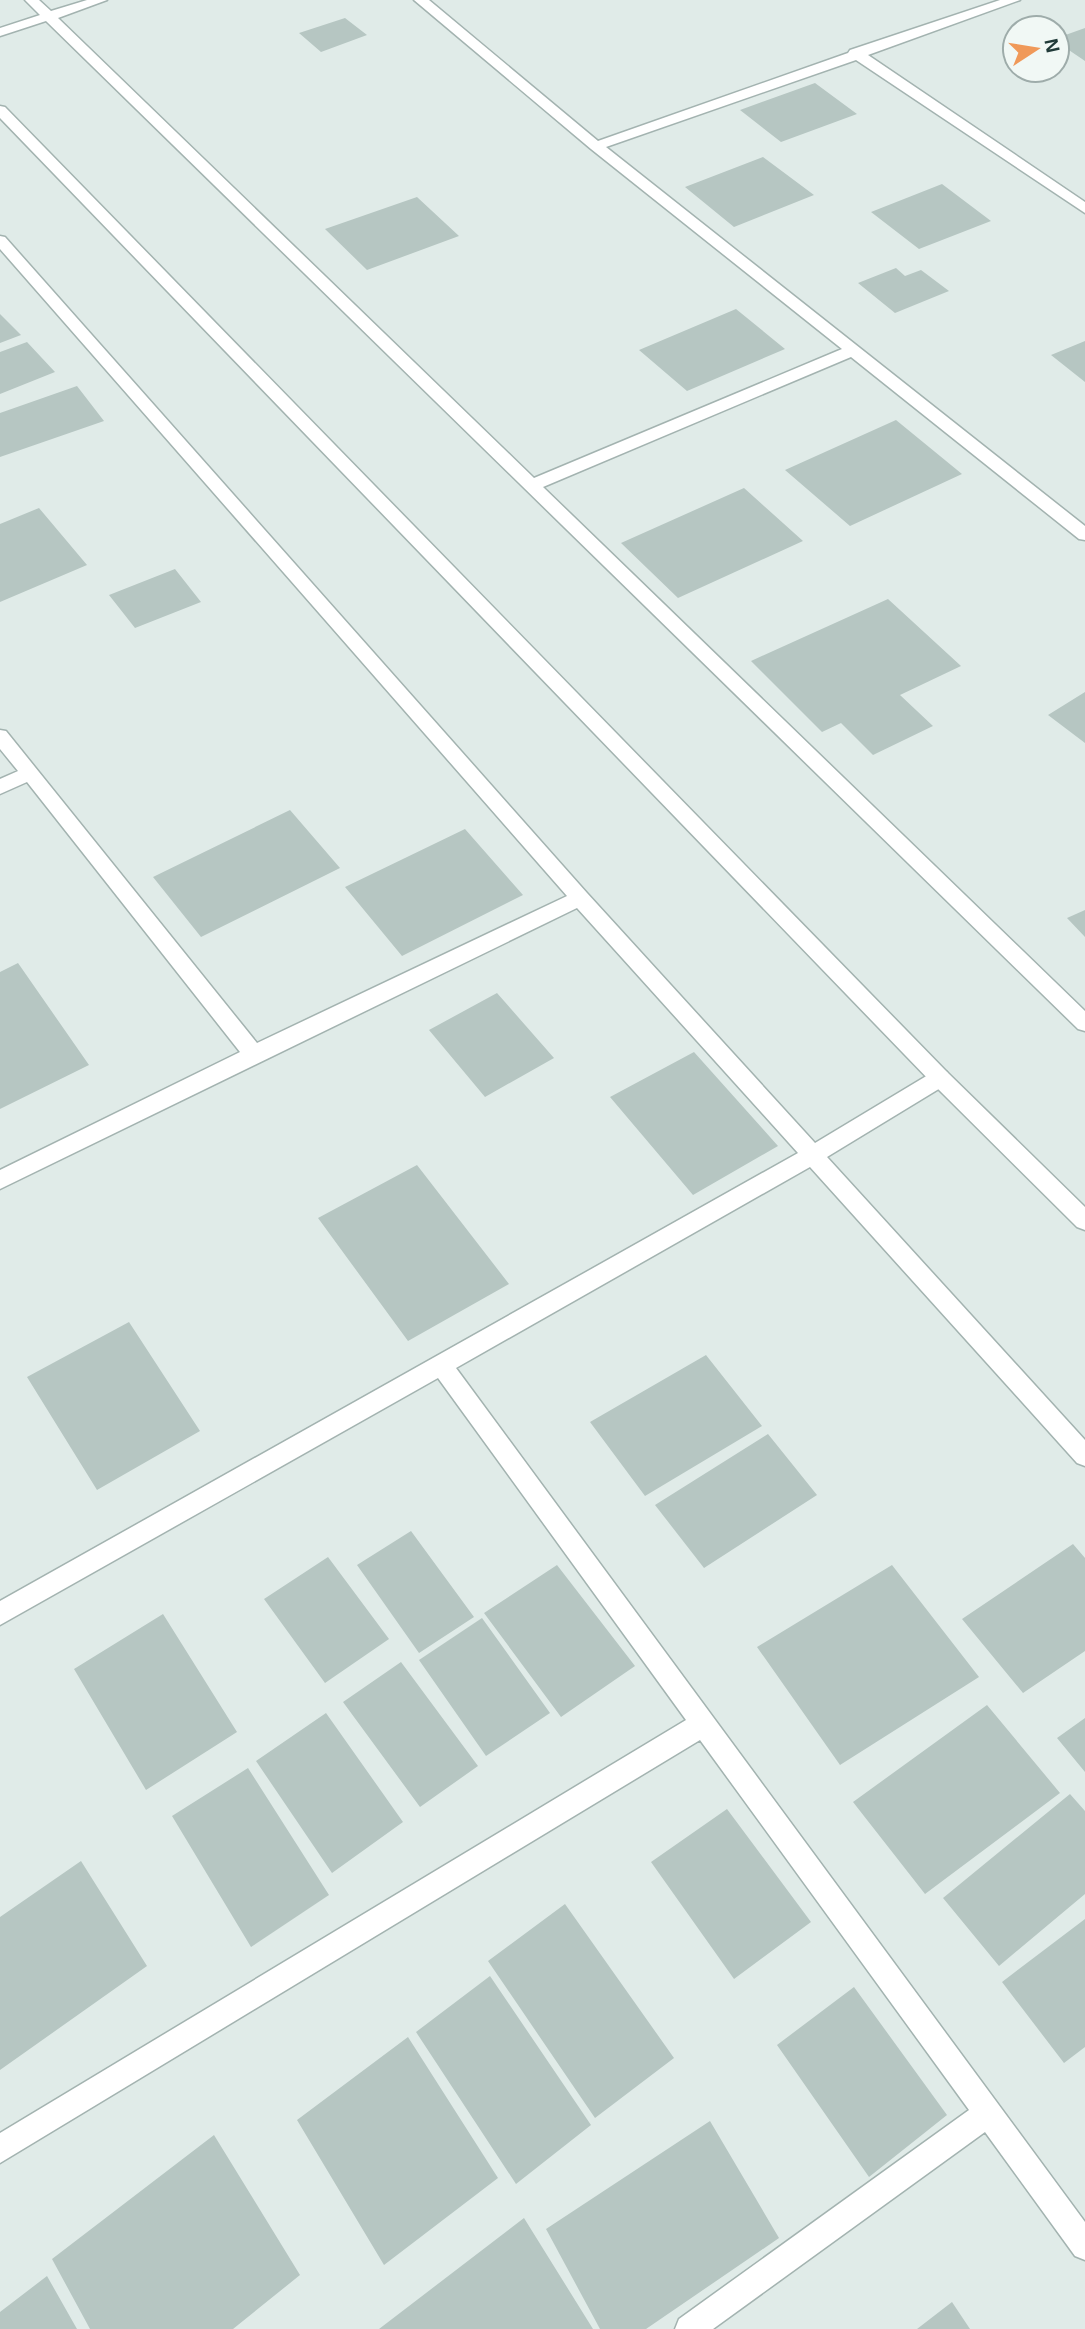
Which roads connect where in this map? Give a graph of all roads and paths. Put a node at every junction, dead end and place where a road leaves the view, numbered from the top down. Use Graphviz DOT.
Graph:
graph roads {
  1 [pos="32,0"];
  2 [pos="100,0"];
  3 [pos="421,0"];
  4 [pos="1013,0"];
  5 [pos="49,16"];
  6 [pos="0,32"];
  7 [pos="855,54"];
  8 [pos="0,110"];
  9 [pos="596,146"];
  10 [pos="1085,189"];
  11 [pos="1067,196"];
  12 [pos="1085,209"];
  13 [pos="0,240"];
  14 [pos="853,350"];
  15 [pos="531,485"];
  16 [pos="1085,535"];
  17 [pos="0,736"];
  18 [pos="29,774"];
  19 [pos="0,787"];
  20 [pos="580,898"];
  21 [pos="1085,1023"];
  22 [pos="254,1054"];
  23 [pos="940,1078"];
  24 [pos="813,1155"];
  25 [pos="0,1180"];
  26 [pos="1085,1221"];
  27 [pos="442,1366"];
  28 [pos="1085,1456"];
  29 [pos="0,1614"];
  30 [pos="703,1724"];
  31 [pos="988,2113"];
  32 [pos="0,2149"];
  33 [pos="1085,2246"];
  34 [pos="689,2329"];
  1 -- 5 [label="street"];
  2 -- 5 [label="street"];
  3 -- 9 [label="street"];
  4 -- 7 [label="street"];
  5 -- 6 [label="street"];
  5 -- 15 [label="street"];
  7 -- 9 [label="street"];
  7 -- 11 [label="street"];
  8 -- 23 [label="street"];
  9 -- 14 [label="street"];
  10 -- 11 [label="street"];
  11 -- 12 [label="street"];
  13 -- 20 [label="street"];
  14 -- 15 [label="street"];
  14 -- 16 [label="street"];
  15 -- 21 [label="street"];
  17 -- 18 [label="street"];
  18 -- 19 [label="street"];
  18 -- 22 [label="street"];
  20 -- 22 [label="street"];
  20 -- 24 [label="street"];
  22 -- 25 [label="street"];
  23 -- 24 [label="street"];
  23 -- 26 [label="street"];
  24 -- 27 [label="street"];
  24 -- 28 [label="street"];
  27 -- 29 [label="street"];
  27 -- 30 [label="street"];
  30 -- 31 [label="street"];
  30 -- 32 [label="street"];
  31 -- 33 [label="street"];
  31 -- 34 [label="street"];
}
